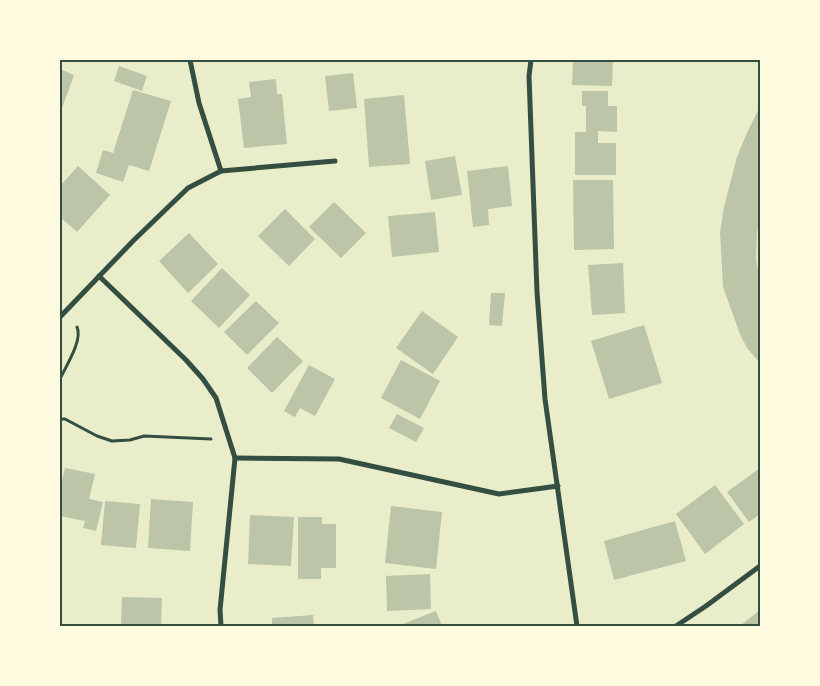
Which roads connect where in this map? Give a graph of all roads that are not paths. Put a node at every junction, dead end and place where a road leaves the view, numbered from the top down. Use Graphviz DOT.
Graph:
graph roads {
  1 [pos="190,60"];
  2 [pos="531,60"];
  3 [pos="334,161"];
  4 [pos="221,171"];
  5 [pos="99,276"];
  6 [pos="60,317"];
  7 [pos="235,458"];
  8 [pos="558,486"];
  9 [pos="760,566"];
  10 [pos="221,626"];
  11 [pos="577,626"];
  12 [pos="676,626"];
  1 -- 4 [label="street"];
  2 -- 8 [label="street"];
  3 -- 4 [label="street"];
  4 -- 5 [label="street"];
  5 -- 6 [label="street"];
  5 -- 7 [label="street"];
  7 -- 8 [label="street"];
  7 -- 10 [label="street"];
  8 -- 11 [label="street"];
  9 -- 12 [label="street"];
}
